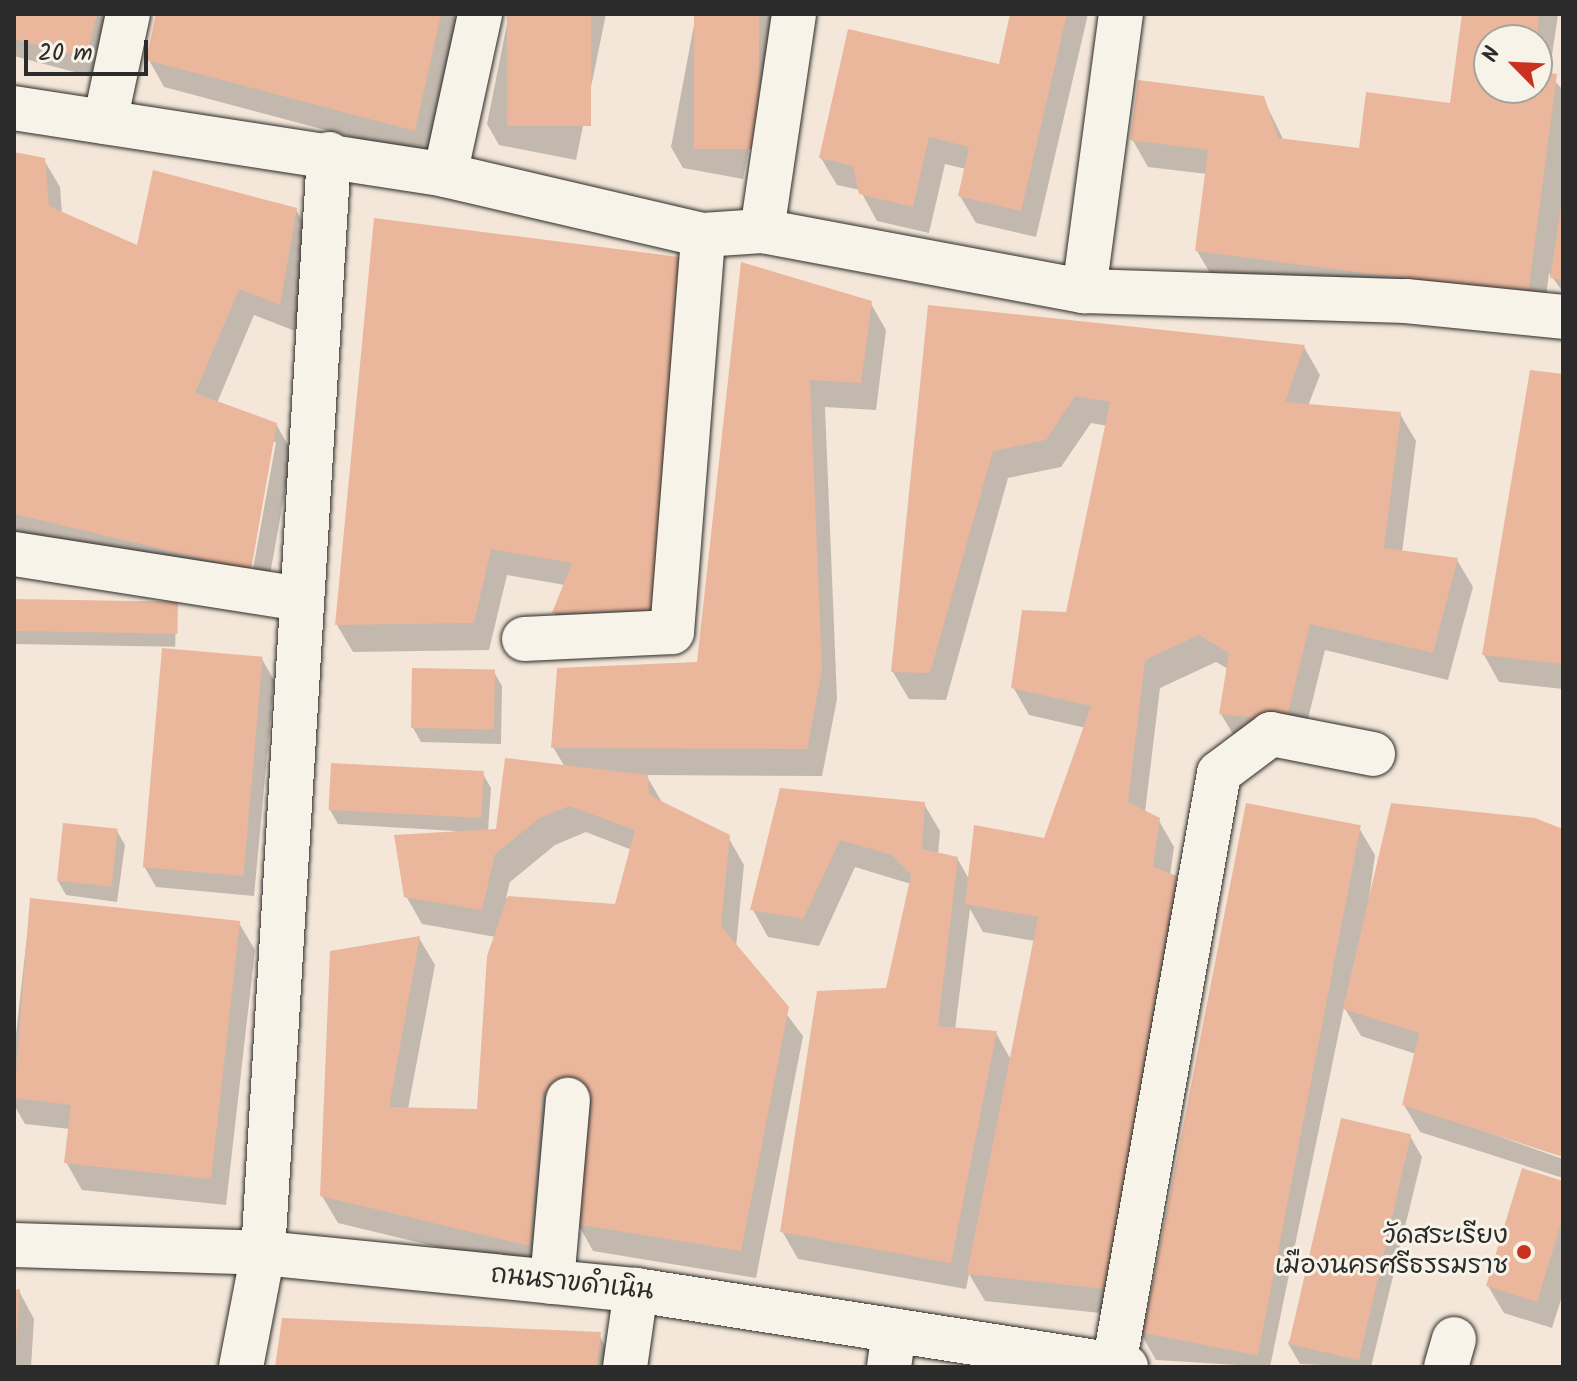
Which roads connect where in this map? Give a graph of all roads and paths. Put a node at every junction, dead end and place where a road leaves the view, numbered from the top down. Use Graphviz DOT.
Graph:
graph roads {
  1 [pos="128,14"];
  2 [pos="480,14"];
  3 [pos="794,14"];
  4 [pos="1121,14"];
  5 [pos="14,108"];
  6 [pos="105,122"];
  7 [pos="329,154"];
  8 [pos="445,175"];
  9 [pos="762,231"];
  10 [pos="703,235"];
  11 [pos="1084,291"];
  12 [pos="1563,317"];
  13 [pos="14,554"];
  14 [pos="302,599"];
  15 [pos="524,639"];
  16 [pos="1373,754"];
  17 [pos="568,1100"];
  18 [pos="14,1245"];
  19 [pos="263,1253"];
  20 [pos="552,1282"];
  21 [pos="636,1290"];
  22 [pos="892,1349"];
  23 [pos="1120,1366"];
  24 [pos="241,1367"];
  25 [pos="625,1367"];
  1 -- 6 [label="street"];
  2 -- 8 [label="street"];
  3 -- 9 [label="street"];
  4 -- 11 [label="street"];
  5 -- 6 [label="street"];
  6 -- 7 [label="street"];
  7 -- 8 [label="street"];
  7 -- 14 [label="street"];
  8 -- 10 [label="street"];
  9 -- 10 [label="street"];
  9 -- 11 [label="street"];
  10 -- 15 [label="street"];
  11 -- 12 [label="street"];
  13 -- 14 [label="street"];
  14 -- 19 [label="street"];
  16 -- 23 [label="street"];
  17 -- 20 [label="street"];
  18 -- 19 [label="street, ถนนราขดำเนิน"];
  19 -- 20 [label="street, ถนนราขดำเนิน"];
  19 -- 24 [label="street"];
  20 -- 21 [label="street, ถนนราขดำเนิน"];
  21 -- 22 [label="street, ถนนราขดำเนิน"];
  21 -- 25 [label="street"];
  22 -- 23 [label="street, ถนนราขดำเนิน"];
}
